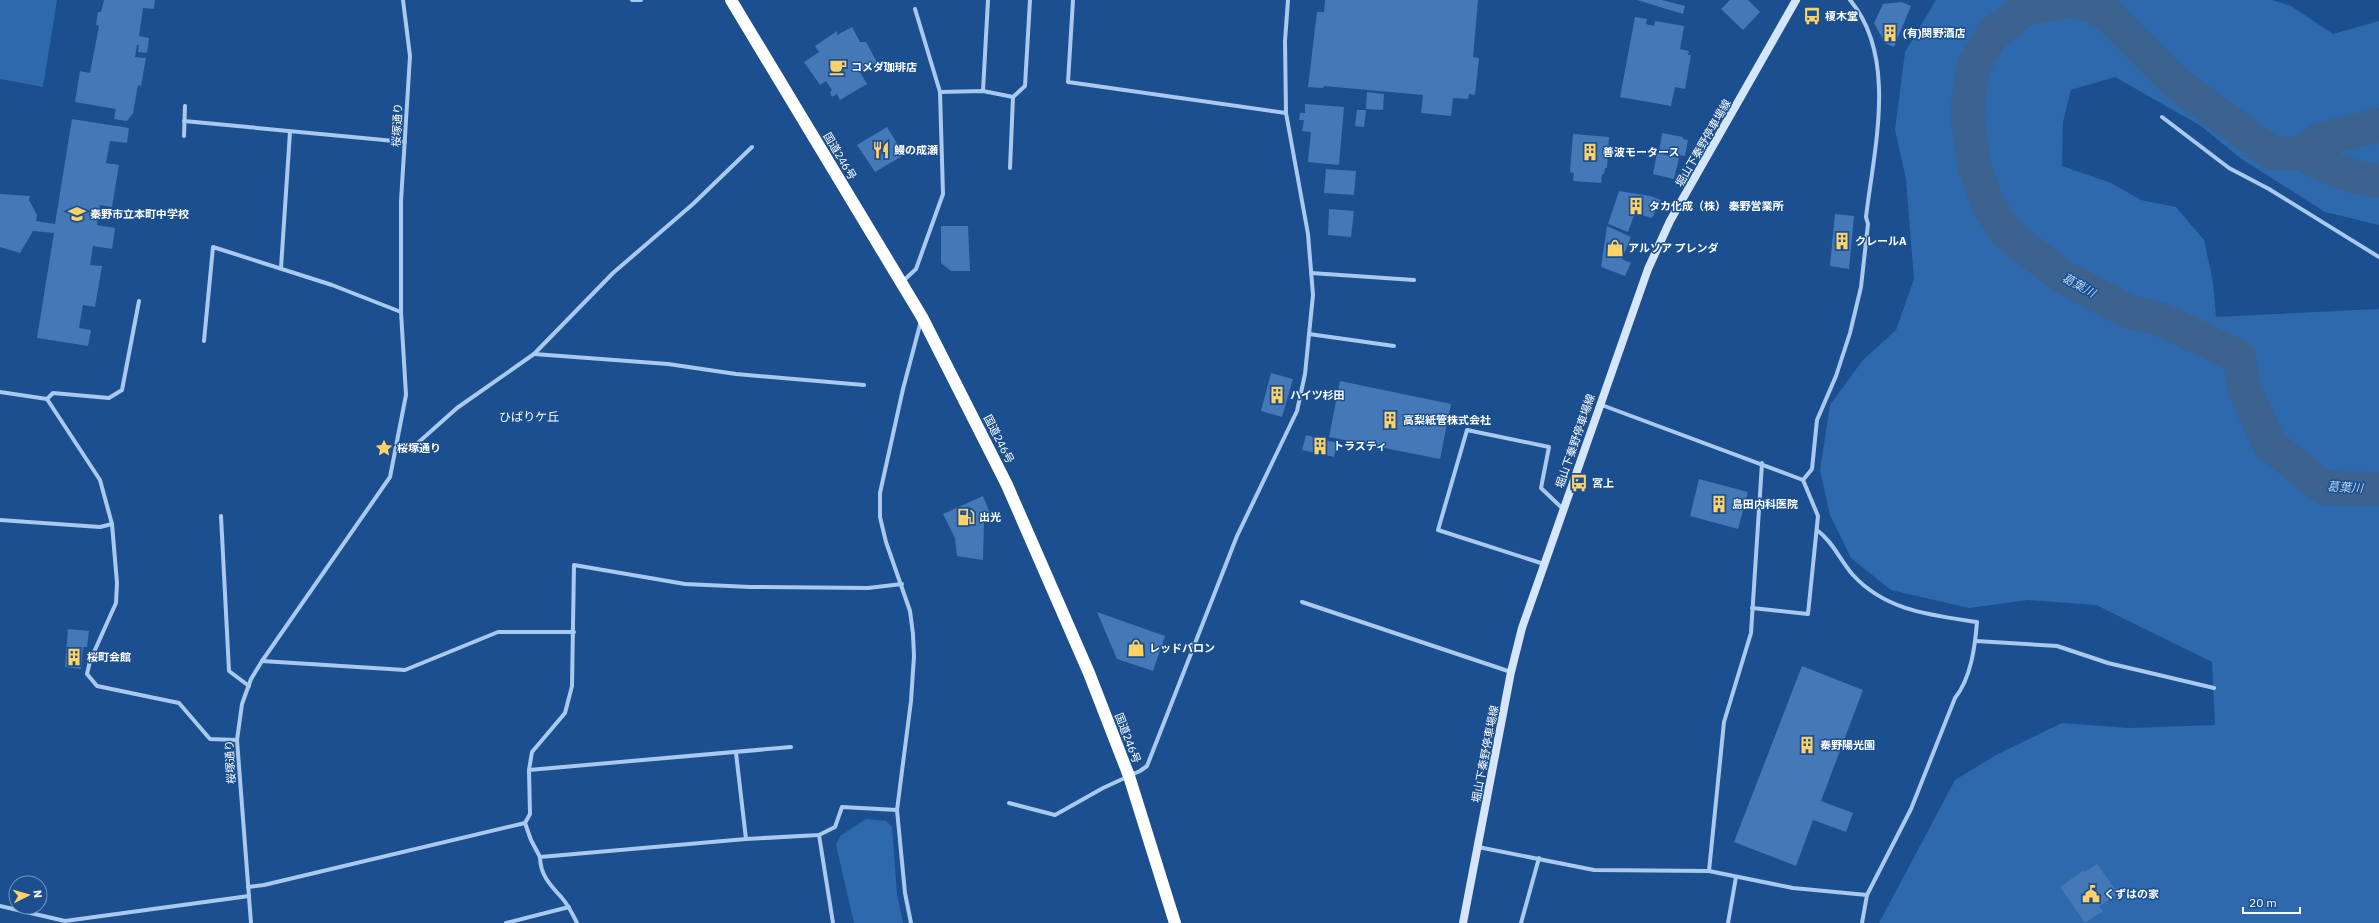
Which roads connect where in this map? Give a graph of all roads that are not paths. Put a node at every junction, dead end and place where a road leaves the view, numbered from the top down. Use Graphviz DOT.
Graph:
graph roads {
  1 [pos="403,0"];
  2 [pos="632,0"];
  3 [pos="641,0"];
  4 [pos="731,0"];
  5 [pos="988,0"];
  6 [pos="1030,0"];
  7 [pos="1073,0"];
  8 [pos="1288,0"];
  9 [pos="1796,0"];
  10 [pos="1850,0"];
  11 [pos="915,9"];
  12 [pos="983,91"];
  13 [pos="940,92"];
  14 [pos="1013,97"];
  15 [pos="185,106"];
  16 [pos="1286,113"];
  17 [pos="2162,117"];
  18 [pos="184,121"];
  19 [pos="290,132"];
  20 [pos="184,136"];
  21 [pos="405,142"];
  22 [pos="752,147"];
  23 [pos="1010,168"];
  24 [pos="2379,257"];
  25 [pos="282,268"];
  26 [pos="1311,273"];
  27 [pos="1414,280"];
  28 [pos="902,282"];
  29 [pos="139,301"];
  30 [pos="401,312"];
  31 [pos="922,317"];
  32 [pos="1309,334"];
  33 [pos="204,342"];
  34 [pos="1394,346"];
  35 [pos="534,354"];
  36 [pos="864,385"];
  37 [pos="0,392"];
  38 [pos="47,399"];
  39 [pos="1599,404"];
  40 [pos="397,448"];
  41 [pos="1762,463"];
  42 [pos="1803,480"];
  43 [pos="1563,509"];
  44 [pos="221,516"];
  45 [pos="0,520"];
  46 [pos="112,524"];
  47 [pos="1817,530"];
  48 [pos="1544,564"];
  49 [pos="902,584"];
  50 [pos="1302,602"];
  51 [pos="1752,608"];
  52 [pos="574,632"];
  53 [pos="1976,641"];
  54 [pos="262,661"];
  55 [pos="1511,672"];
  56 [pos="249,686"];
  57 [pos="2214,688"];
  58 [pos="237,740"];
  59 [pos="791,747"];
  60 [pos="736,753"];
  61 [pos="529,770"];
  62 [pos="1129,776"];
  63 [pos="1009,803"];
  64 [pos="897,810"];
  65 [pos="525,823"];
  66 [pos="819,835"];
  67 [pos="746,839"];
  68 [pos="1478,847"];
  69 [pos="397,854"];
  70 [pos="540,857"];
  71 [pos="1539,858"];
  72 [pos="398,859"];
  73 [pos="1709,871"];
  74 [pos="1736,877"];
  75 [pos="248,887"];
  76 [pos="1867,895"];
  77 [pos="249,896"];
  78 [pos="0,906"];
  79 [pos="569,907"];
  80 [pos="251,923"];
  81 [pos="506,923"];
  82 [pos="577,923"];
  83 [pos="833,923"];
  84 [pos="912,923"];
  85 [pos="1175,923"];
  86 [pos="1463,923"];
  87 [pos="1521,923"];
  88 [pos="1728,923"];
  89 [pos="1862,923"];
  1 -- 21 [label="street, 桜塚通り"];
  2 -- 3 [label="street"];
  4 -- 28 [label="highway, 国道246号"];
  5 -- 12 [label="street"];
  6 -- 14 [label="street"];
  7 -- 16 [label="street"];
  8 -- 16 [label="street"];
  9 -- 39 [label="main road, 堀山下秦野停車場線"];
  10 -- 42 [label="street"];
  11 -- 13 [label="street"];
  12 -- 13 [label="street"];
  12 -- 14 [label="street"];
  13 -- 28 [label="street"];
  14 -- 23 [label="street"];
  15 -- 18 [label="street"];
  16 -- 26 [label="street"];
  17 -- 24 [label="street"];
  18 -- 19 [label="street"];
  18 -- 20 [label="street"];
  19 -- 21 [label="street"];
  19 -- 25 [label="street"];
  21 -- 30 [label="street, 桜塚通り"];
  22 -- 35 [label="street"];
  25 -- 30 [label="street"];
  25 -- 33 [label="street"];
  26 -- 27 [label="street"];
  26 -- 32 [label="street"];
  28 -- 31 [label="highway, 国道246号"];
  29 -- 38 [label="street"];
  30 -- 40 [label="street, 桜塚通り"];
  31 -- 49 [label="street"];
  31 -- 62 [label="highway, 国道246号"];
  32 -- 34 [label="street"];
  32 -- 62 [label="street"];
  35 -- 36 [label="street"];
  35 -- 40 [label="street"];
  37 -- 38 [label="street"];
  38 -- 46 [label="street"];
  39 -- 41 [label="street"];
  39 -- 43 [label="main road, 堀山下秦野停車場線"];
  40 -- 54 [label="street, 桜塚通り"];
  41 -- 42 [label="street"];
  41 -- 51 [label="street"];
  42 -- 47 [label="street"];
  43 -- 48 [label="main road, 堀山下秦野停車場線"];
  43 -- 48 [label="street"];
  44 -- 56 [label="street"];
  45 -- 46 [label="street"];
  46 -- 58 [label="street"];
  47 -- 51 [label="street"];
  47 -- 53 [label="street"];
  48 -- 55 [label="main road, 堀山下秦野停車場線"];
  49 -- 52 [label="street"];
  49 -- 64 [label="street"];
  50 -- 55 [label="street"];
  51 -- 73 [label="street"];
  52 -- 54 [label="street"];
  52 -- 61 [label="street"];
  53 -- 57 [label="street"];
  53 -- 76 [label="street"];
  54 -- 56 [label="street, 桜塚通り"];
  55 -- 68 [label="main road, 堀山下秦野停車場線"];
  56 -- 58 [label="street, 桜塚通り"];
  58 -- 75 [label="street, 桜塚通り"];
  59 -- 60 [label="street"];
  60 -- 61 [label="street"];
  60 -- 67 [label="street"];
  61 -- 65 [label="street"];
  62 -- 63 [label="street"];
  62 -- 85 [label="highway, 国道246号"];
  64 -- 66 [label="street"];
  64 -- 84 [label="street"];
  65 -- 69 [label="street"];
  65 -- 70 [label="street"];
  66 -- 67 [label="street"];
  66 -- 83 [label="street"];
  67 -- 70 [label="street"];
  68 -- 71 [label="street"];
  68 -- 86 [label="main road, 堀山下秦野停車場線"];
  69 -- 72 [label="street"];
  69 -- 75 [label="street"];
  70 -- 79 [label="street"];
  71 -- 73 [label="street"];
  71 -- 87 [label="street"];
  73 -- 74 [label="street"];
  74 -- 76 [label="street"];
  74 -- 88 [label="street"];
  75 -- 77 [label="street, 桜塚通り"];
  76 -- 89 [label="street"];
  77 -- 78 [label="street"];
  77 -- 80 [label="street, 桜塚通り"];
  79 -- 81 [label="street"];
  79 -- 82 [label="street"];
}
